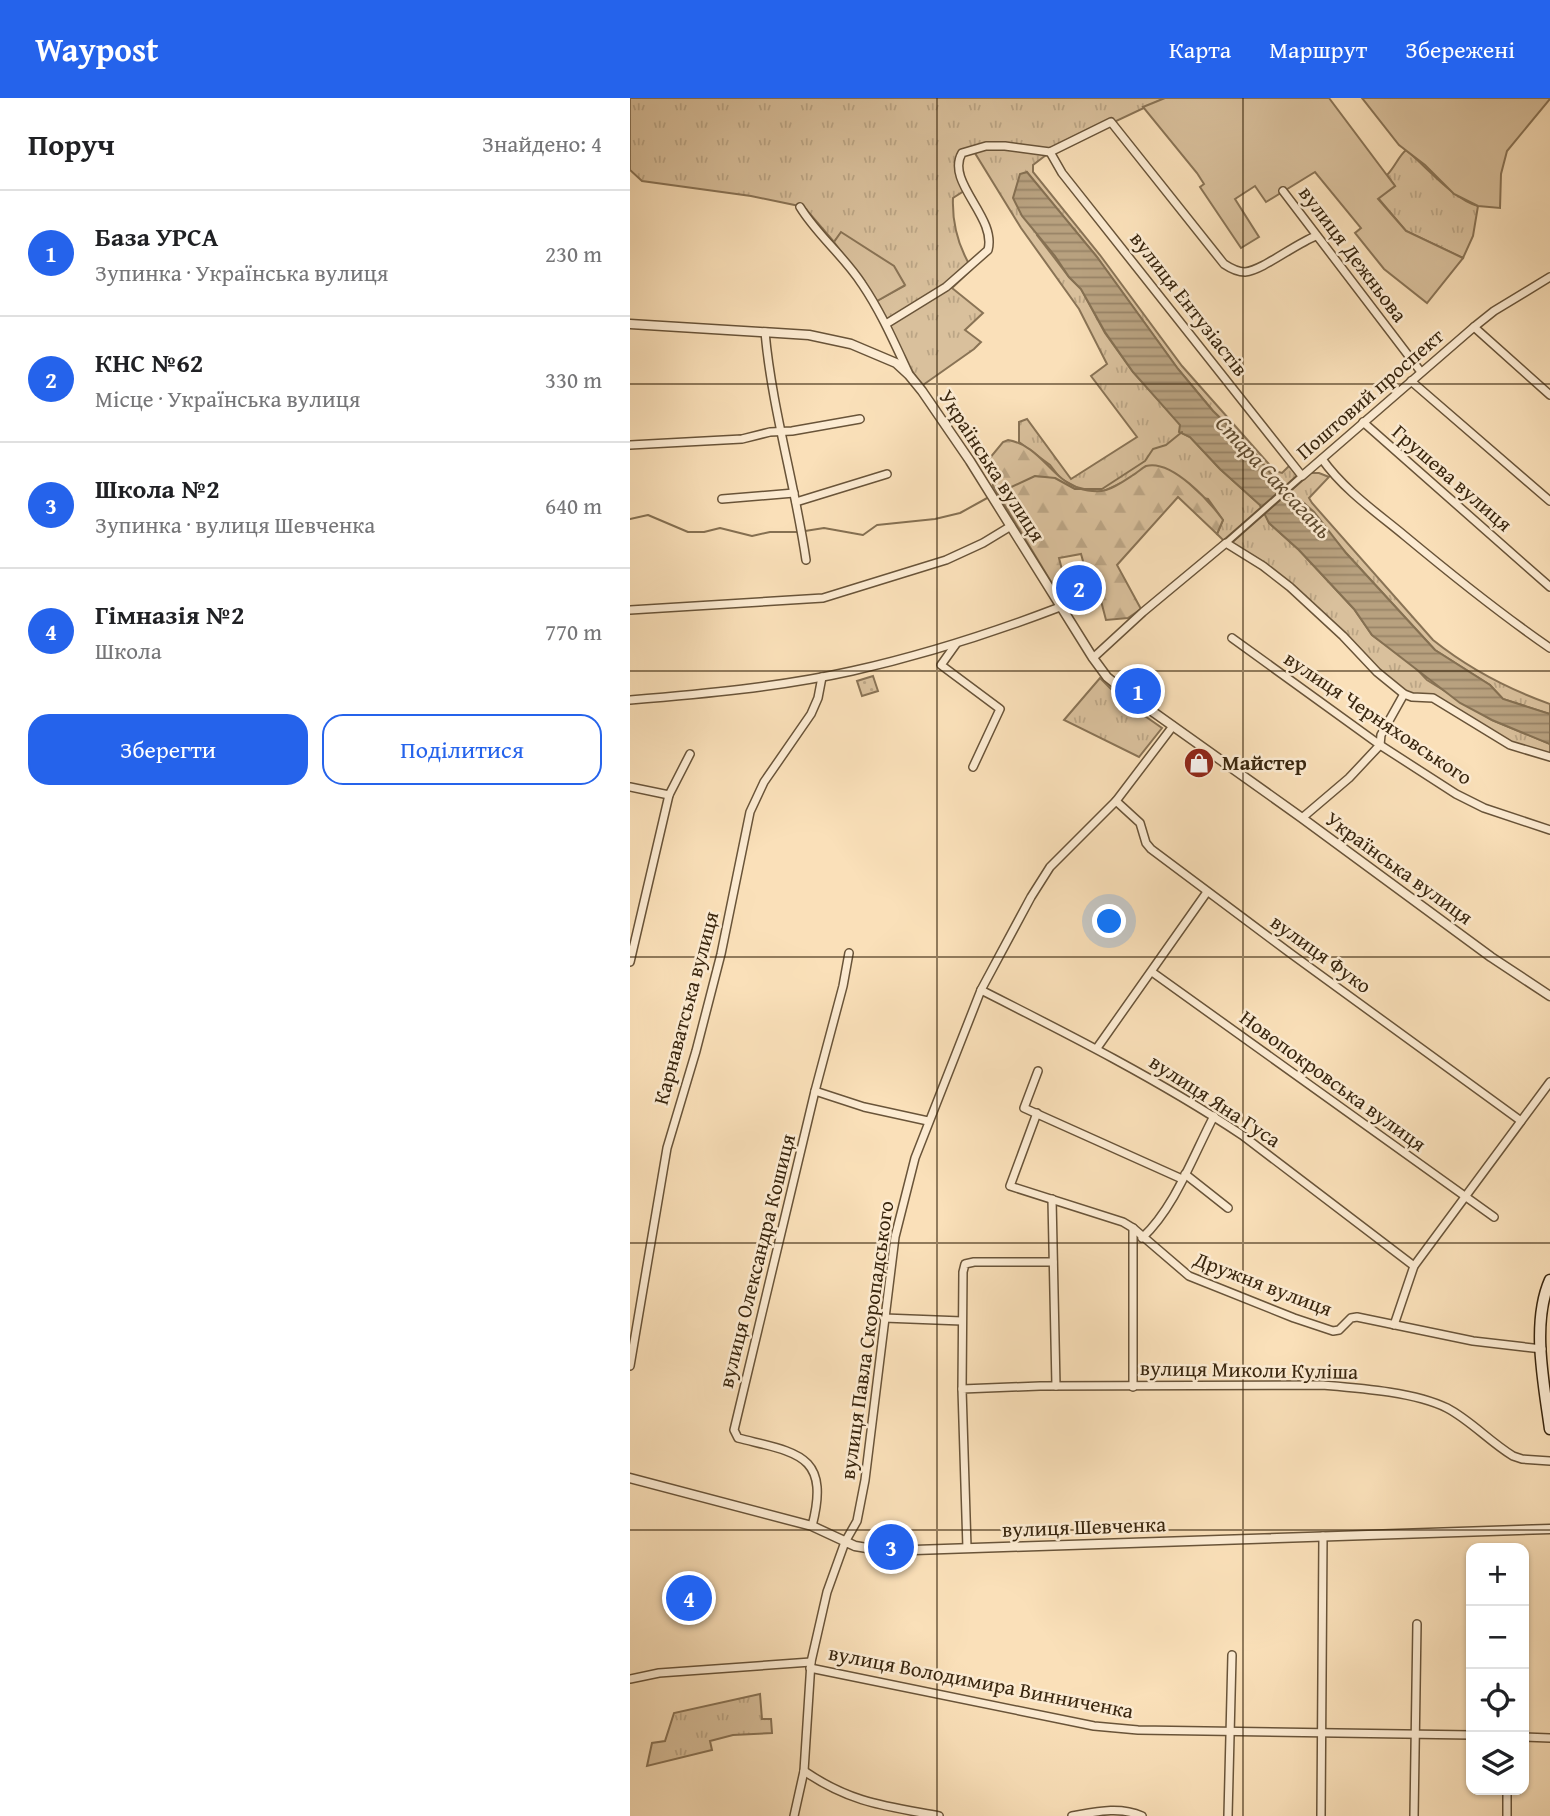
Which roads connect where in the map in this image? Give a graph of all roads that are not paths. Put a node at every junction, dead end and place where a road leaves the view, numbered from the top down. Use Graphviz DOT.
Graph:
graph roads {
  1 [pos="1050,152"];
  2 [pos="1283,191"];
  3 [pos="800,207"];
  4 [pos="1316,236"];
  5 [pos="1550,277"];
  6 [pos="630,324"];
  7 [pos="886,324"];
  8 [pos="1474,327"];
  9 [pos="765,332"];
  10 [pos="1421,372"];
  11 [pos="909,375"];
  12 [pos="1411,381"];
  13 [pos="1550,395"];
  14 [pos="860,419"];
  15 [pos="1363,422"];
  16 [pos="781,431"];
  17 [pos="630,445"];
  18 [pos="1322,459"];
  19 [pos="887,474"];
  20 [pos="1302,477"];
  21 [pos="794,493"];
  22 [pos="722,499"];
  23 [pos="1550,501"];
  24 [pos="796,502"];
  25 [pos="1011,526"];
  26 [pos="1226,542"];
  27 [pos="806,560"];
  28 [pos="1550,587"];
  29 [pos="1060,607"];
  30 [pos="630,610"];
  31 [pos="1232,638"];
  32 [pos="957,643"];
  33 [pos="1550,648"];
  34 [pos="1093,658"];
  35 [pos="821,677"];
  36 [pos="1404,694"];
  37 [pos="630,700"];
  38 [pos="1173,726"];
  39 [pos="1380,746"];
  40 [pos="690,754"];
  41 [pos="1550,757"];
  42 [pos="973,767"];
  43 [pos="630,786"];
  44 [pos="669,795"];
  45 [pos="1116,801"];
  46 [pos="1302,818"];
  47 [pos="1550,830"];
  48 [pos="1207,892"];
  49 [pos="849,953"];
  50 [pos="630,962"];
  51 [pos="1152,972"];
  52 [pos="982,990"];
  53 [pos="1550,996"];
  54 [pos="1097,1048"];
  55 [pos="1038,1071"];
  56 [pos="1550,1082"];
  57 [pos="815,1091"];
  58 [pos="1037,1113"];
  59 [pos="1214,1116"];
  60 [pos="928,1121"];
  61 [pos="1521,1121"];
  62 [pos="1183,1176"];
  63 [pos="1465,1197"];
  64 [pos="1052,1199"];
  65 [pos="1228,1208"];
  66 [pos="1494,1217"];
  67 [pos="1133,1228"];
  68 [pos="1142,1238"];
  69 [pos="1053,1262"];
  70 [pos="1414,1266"];
  71 [pos="1550,1280"];
  72 [pos="884,1318"];
  73 [pos="962,1321"];
  74 [pos="1394,1325"];
  75 [pos="1542,1349"];
  76 [pos="630,1366"];
  77 [pos="1056,1386"];
  78 [pos="1133,1387"];
  79 [pos="962,1389"];
  80 [pos="1549,1406"];
  81 [pos="1550,1429"];
  82 [pos="1550,1461"];
  83 [pos="630,1478"];
  84 [pos="812,1526"];
  85 [pos="1550,1529"];
  86 [pos="1323,1536"];
  87 [pos="845,1542"];
  88 [pos="967,1548"];
  89 [pos="1417,1624"];
  90 [pos="1232,1655"];
  91 [pos="810,1665"];
  92 [pos="630,1679"];
  93 [pos="1230,1732"];
  94 [pos="1321,1733"];
  95 [pos="1415,1734"];
  96 [pos="1466,1735"];
  97 [pos="1529,1737"];
  98 [pos="1550,1738"];
  99 [pos="804,1771"];
  100 [pos="1507,1795"];
  101 [pos="794,1816"];
  102 [pos="939,1816"];
  103 [pos="1072,1816"];
  104 [pos="1142,1816"];
  105 [pos="1228,1816"];
  106 [pos="1321,1816"];
  107 [pos="1414,1816"];
  108 [pos="1507,1816"];
  1 -- 4 [label="street"];
  1 -- 7 [label="street"];
  1 -- 20 [label="street, вулиця Ентузіастів"];
  2 -- 4 [label="street, вулиця Дежньова"];
  3 -- 7 [label="street, Українська вулиця"];
  4 -- 10 [label="street, вулиця Дежньова"];
  5 -- 8 [label="street, Поштовий проспект"];
  6 -- 9 [label="street"];
  7 -- 11 [label="street, Українська вулиця"];
  8 -- 10 [label="street, Поштовий проспект"];
  8 -- 13 [label="street"];
  9 -- 11 [label="street"];
  9 -- 16 [label="street"];
  10 -- 12 [label="street, Поштовий проспект"];
  11 -- 25 [label="street, Українська вулиця"];
  12 -- 15 [label="street, Поштовий проспект"];
  12 -- 23 [label="street"];
  14 -- 16 [label="street"];
  15 -- 18 [label="street, Поштовий проспект"];
  15 -- 28 [label="street, Грушева вулиця"];
  16 -- 17 [label="street"];
  16 -- 21 [label="street"];
  18 -- 20 [label="street, Поштовий проспект"];
  18 -- 33 [label="street"];
  19 -- 24 [label="street"];
  20 -- 26 [label="street, Поштовий проспект"];
  21 -- 22 [label="street"];
  21 -- 24 [label="street"];
  24 -- 27 [label="street"];
  25 -- 29 [label="street, Українська вулиця"];
  25 -- 30 [label="street"];
  26 -- 34 [label="street, Поштовий проспект"];
  26 -- 36 [label="street"];
  29 -- 32 [label="street"];
  29 -- 34 [label="street, Українська вулиця"];
  31 -- 39 [label="street, вулиця Черняховського"];
  32 -- 35 [label="street"];
  32 -- 42 [label="street"];
  34 -- 38 [label="street, Українська вулиця"];
  35 -- 37 [label="street"];
  35 -- 76 [label="street, Карнаватська вулиця"];
  36 -- 39 [label="street"];
  36 -- 41 [label="street"];
  38 -- 45 [label="street, вулиця Павла Скоропадського"];
  38 -- 46 [label="street, Українська вулиця"];
  39 -- 46 [label="street"];
  39 -- 47 [label="street, вулиця Черняховського"];
  40 -- 44 [label="street"];
  43 -- 44 [label="street"];
  44 -- 50 [label="street"];
  45 -- 48 [label="street, вулиця Фуко"];
  45 -- 52 [label="street, вулиця Павла Скоропадського"];
  46 -- 53 [label="street, Українська вулиця"];
  48 -- 51 [label="street"];
  48 -- 61 [label="street, вулиця Фуко"];
  49 -- 57 [label="street, вулиця Олександра Кошиця"];
  51 -- 54 [label="street"];
  51 -- 63 [label="street, Новопокровська вулиця"];
  52 -- 54 [label="street, вулиця Яна Гуса"];
  52 -- 60 [label="street, вулиця Павла Скоропадського"];
  54 -- 59 [label="street, вулиця Яна Гуса"];
  55 -- 58 [label="street"];
  56 -- 61 [label="street"];
  57 -- 60 [label="street"];
  57 -- 84 [label="street, вулиця Олександра Кошиця"];
  58 -- 62 [label="street"];
  58 -- 64 [label="street, Дружня вулиця"];
  59 -- 62 [label="street"];
  59 -- 70 [label="street, вулиця Яна Гуса"];
  60 -- 72 [label="street, вулиця Павла Скоропадського"];
  61 -- 63 [label="street"];
  62 -- 65 [label="street"];
  62 -- 68 [label="street"];
  63 -- 66 [label="street, Новопокровська вулиця"];
  63 -- 70 [label="street"];
  64 -- 67 [label="street, Дружня вулиця"];
  64 -- 69 [label="street"];
  67 -- 68 [label="street, Дружня вулиця"];
  67 -- 78 [label="street"];
  68 -- 74 [label="street, Дружня вулиця"];
  69 -- 73 [label="street"];
  69 -- 77 [label="street"];
  70 -- 74 [label="street"];
  71 -- 75 [label="main road"];
  72 -- 73 [label="street"];
  72 -- 87 [label="street, вулиця Павла Скоропадського"];
  73 -- 79 [label="street"];
  74 -- 75 [label="street, Дружня вулиця"];
  75 -- 80 [label="main road"];
  77 -- 78 [label="street, вулиця Миколи Куліша"];
  77 -- 79 [label="street, вулиця Миколи Куліша"];
  78 -- 82 [label="street, вулиця Миколи Куліша"];
  79 -- 88 [label="street"];
  80 -- 81 [label="main road"];
  83 -- 84 [label="street, вулиця Шевченка"];
  84 -- 87 [label="street, вулиця Шевченка"];
  85 -- 86 [label="street, вулиця Шевченка"];
  86 -- 88 [label="street, вулиця Шевченка"];
  86 -- 94 [label="street"];
  87 -- 88 [label="street, вулиця Шевченка"];
  87 -- 91 [label="street, вулиця Павла Скоропадського"];
  89 -- 95 [label="street"];
  90 -- 93 [label="street"];
  91 -- 92 [label="street, вулиця Володимира Винниченка"];
  91 -- 93 [label="street, вулиця Володимира Винниченка"];
  91 -- 99 [label="street, вулиця Павла Скоропадського"];
  93 -- 94 [label="street, вулиця Володимира Винниченка"];
  93 -- 105 [label="street"];
  94 -- 95 [label="street, вулиця Володимира Винниченка"];
  94 -- 106 [label="street"];
  95 -- 96 [label="street, вулиця Володимира Винниченка"];
  95 -- 107 [label="street"];
  97 -- 98 [label="street"];
  99 -- 101 [label="street, вулиця Павла Скоропадського"];
  99 -- 102 [label="street"];
  100 -- 108 [label="street"];
  103 -- 104 [label="street"];
}
